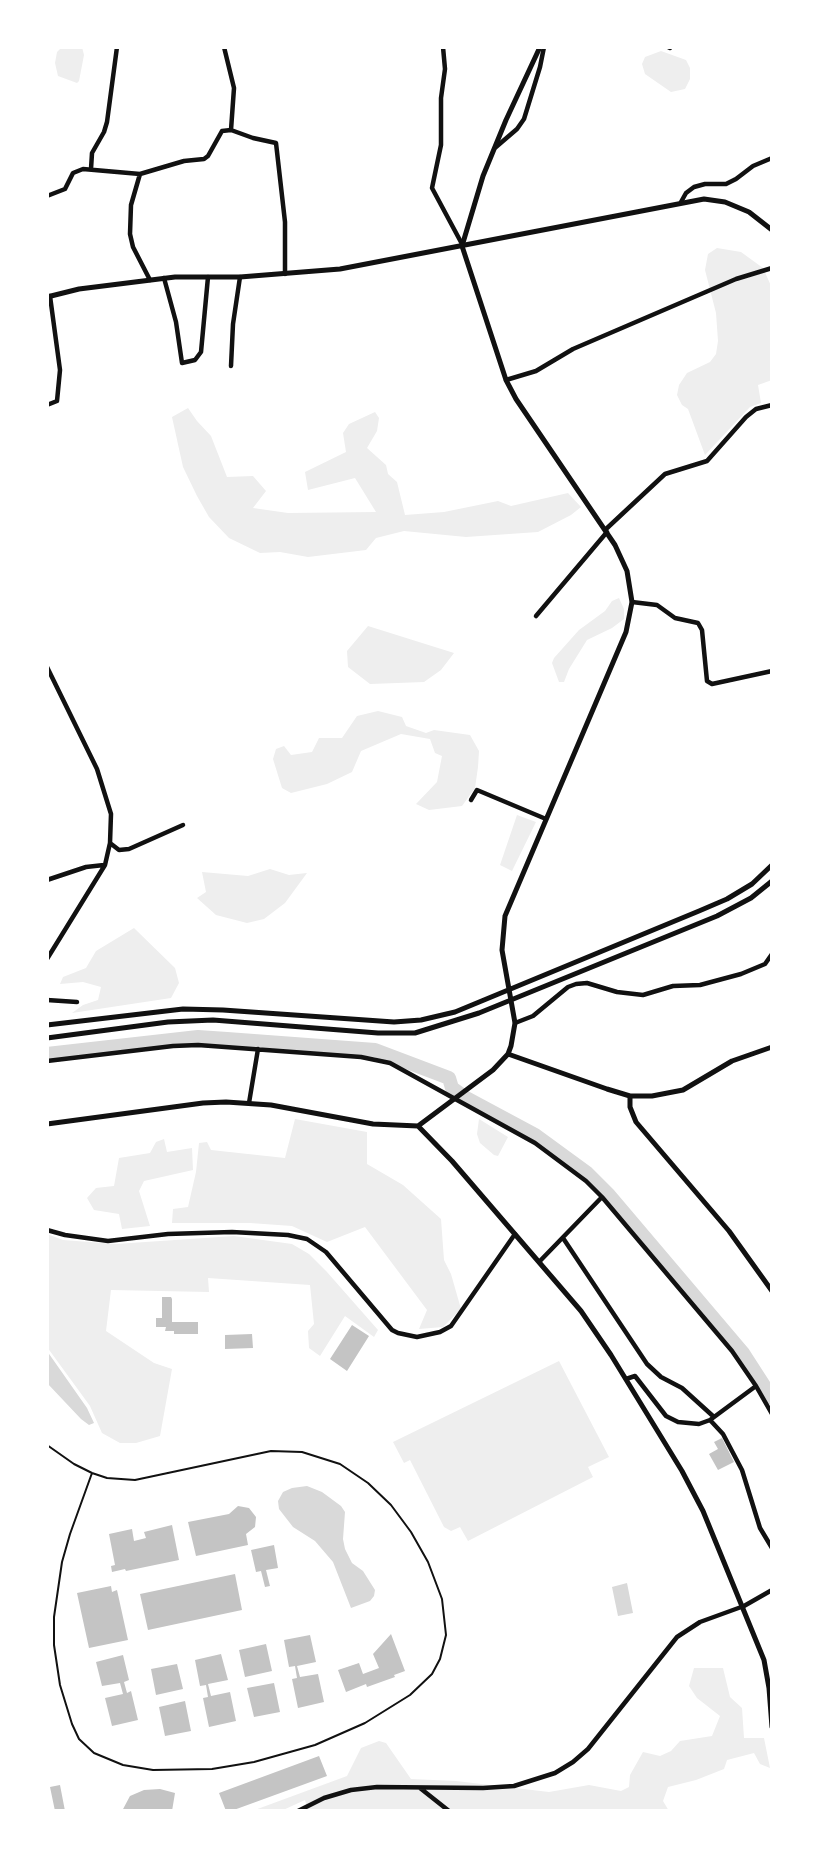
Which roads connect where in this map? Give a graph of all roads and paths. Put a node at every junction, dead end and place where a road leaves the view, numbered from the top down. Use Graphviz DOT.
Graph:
graph roads {
  1 [pos="117,47"];
  2 [pos="225,47"];
  3 [pos="443,47"];
  4 [pos="542,47"];
  5 [pos="231,130"];
  6 [pos="495,148"];
  7 [pos="772,158"];
  8 [pos="91,169"];
  9 [pos="141,174"];
  10 [pos="47,196"];
  11 [pos="681,202"];
  12 [pos="772,230"];
  13 [pos="462,245"];
  14 [pos="772,268"];
  15 [pos="285,274"];
  16 [pos="208,277"];
  17 [pos="240,277"];
  18 [pos="164,278"];
  19 [pos="150,280"];
  20 [pos="48,296"];
  21 [pos="231,366"];
  22 [pos="506,380"];
  23 [pos="47,405"];
  24 [pos="772,405"];
  25 [pos="606,531"];
  26 [pos="632,601"];
  27 [pos="536,616"];
  28 [pos="47,667"];
  29 [pos="772,671"];
  30 [pos="50,677"];
  31 [pos="471,800"];
  32 [pos="545,820"];
  33 [pos="183,825"];
  34 [pos="110,843"];
  35 [pos="105,865"];
  36 [pos="772,865"];
  37 [pos="47,880"];
  38 [pos="772,881"];
  39 [pos="772,954"];
  40 [pos="47,959"];
  41 [pos="508,989"];
  42 [pos="47,1000"];
  43 [pos="511,1000"];
  44 [pos="77,1002"];
  45 [pos="515,1023"];
  46 [pos="47,1025"];
  47 [pos="47,1038"];
  48 [pos="772,1047"];
  49 [pos="258,1049"];
  50 [pos="508,1054"];
  51 [pos="47,1061"];
  52 [pos="630,1096"];
  53 [pos="456,1097"];
  54 [pos="249,1103"];
  55 [pos="47,1124"];
  56 [pos="418,1126"];
  57 [pos="602,1197"];
  58 [pos="47,1230"];
  59 [pos="515,1234"];
  60 [pos="563,1238"];
  61 [pos="540,1262"];
  62 [pos="772,1291"];
  63 [pos="626,1379"];
  64 [pos="756,1386"];
  65 [pos="772,1414"];
  66 [pos="712,1418"];
  67 [pos="47,1445"];
  68 [pos="92,1473"];
  69 [pos="772,1548"];
  70 [pos="772,1590"];
  71 [pos="744,1606"];
  72 [pos="772,1727"];
  73 [pos="419,1788"];
  74 [pos="299,1811"];
  75 [pos="449,1811"];
  1 -- 8 [label="street"];
  2 -- 5 [label="street"];
  3 -- 13 [label="street"];
  4 -- 6 [label="street"];
  4 -- 6 [label="street"];
  5 -- 9 [label="street"];
  5 -- 15 [label="street"];
  6 -- 13 [label="street"];
  7 -- 11 [label="street"];
  8 -- 9 [label="street"];
  8 -- 10 [label="street"];
  9 -- 19 [label="street"];
  11 -- 12 [label="street"];
  11 -- 13 [label="street"];
  13 -- 15 [label="street"];
  13 -- 22 [label="street"];
  14 -- 22 [label="street"];
  15 -- 17 [label="street"];
  16 -- 17 [label="street"];
  16 -- 18 [label="street"];
  16 -- 18 [label="street"];
  17 -- 21 [label="street"];
  18 -- 19 [label="street"];
  19 -- 20 [label="street"];
  20 -- 23 [label="street"];
  22 -- 25 [label="street"];
  24 -- 25 [label="street"];
  25 -- 26 [label="street"];
  25 -- 27 [label="street"];
  26 -- 29 [label="street"];
  26 -- 32 [label="street"];
  28 -- 30 [label="street"];
  30 -- 34 [label="street"];
  31 -- 32 [label="street"];
  32 -- 41 [label="street"];
  33 -- 34 [label="street"];
  34 -- 35 [label="street"];
  35 -- 37 [label="street"];
  35 -- 40 [label="street"];
  36 -- 41 [label="street"];
  38 -- 43 [label="street"];
  39 -- 45 [label="street"];
  41 -- 43 [label="street"];
  41 -- 46 [label="street"];
  42 -- 44 [label="street"];
  43 -- 45 [label="street"];
  43 -- 47 [label="street"];
  45 -- 50 [label="street"];
  48 -- 52 [label="street"];
  49 -- 51 [label="street"];
  49 -- 53 [label="street"];
  49 -- 54 [label="street"];
  50 -- 52 [label="street"];
  50 -- 53 [label="street"];
  52 -- 62 [label="street"];
  53 -- 56 [label="street"];
  53 -- 57 [label="street"];
  54 -- 55 [label="street"];
  54 -- 56 [label="street"];
  56 -- 59 [label="street"];
  57 -- 60 [label="street"];
  57 -- 64 [label="street"];
  58 -- 59 [label="street"];
  59 -- 61 [label="street"];
  60 -- 61 [label="street"];
  60 -- 66 [label="street"];
  61 -- 63 [label="street"];
  63 -- 66 [label="street"];
  63 -- 71 [label="street"];
  64 -- 65 [label="street"];
  64 -- 66 [label="street"];
  66 -- 69 [label="street"];
  67 -- 68 [label="lane"];
  68 -- 68 [label="lane"];
  70 -- 71 [label="street"];
  71 -- 72 [label="street"];
  71 -- 73 [label="street"];
  73 -- 74 [label="street"];
  73 -- 75 [label="street"];
}
